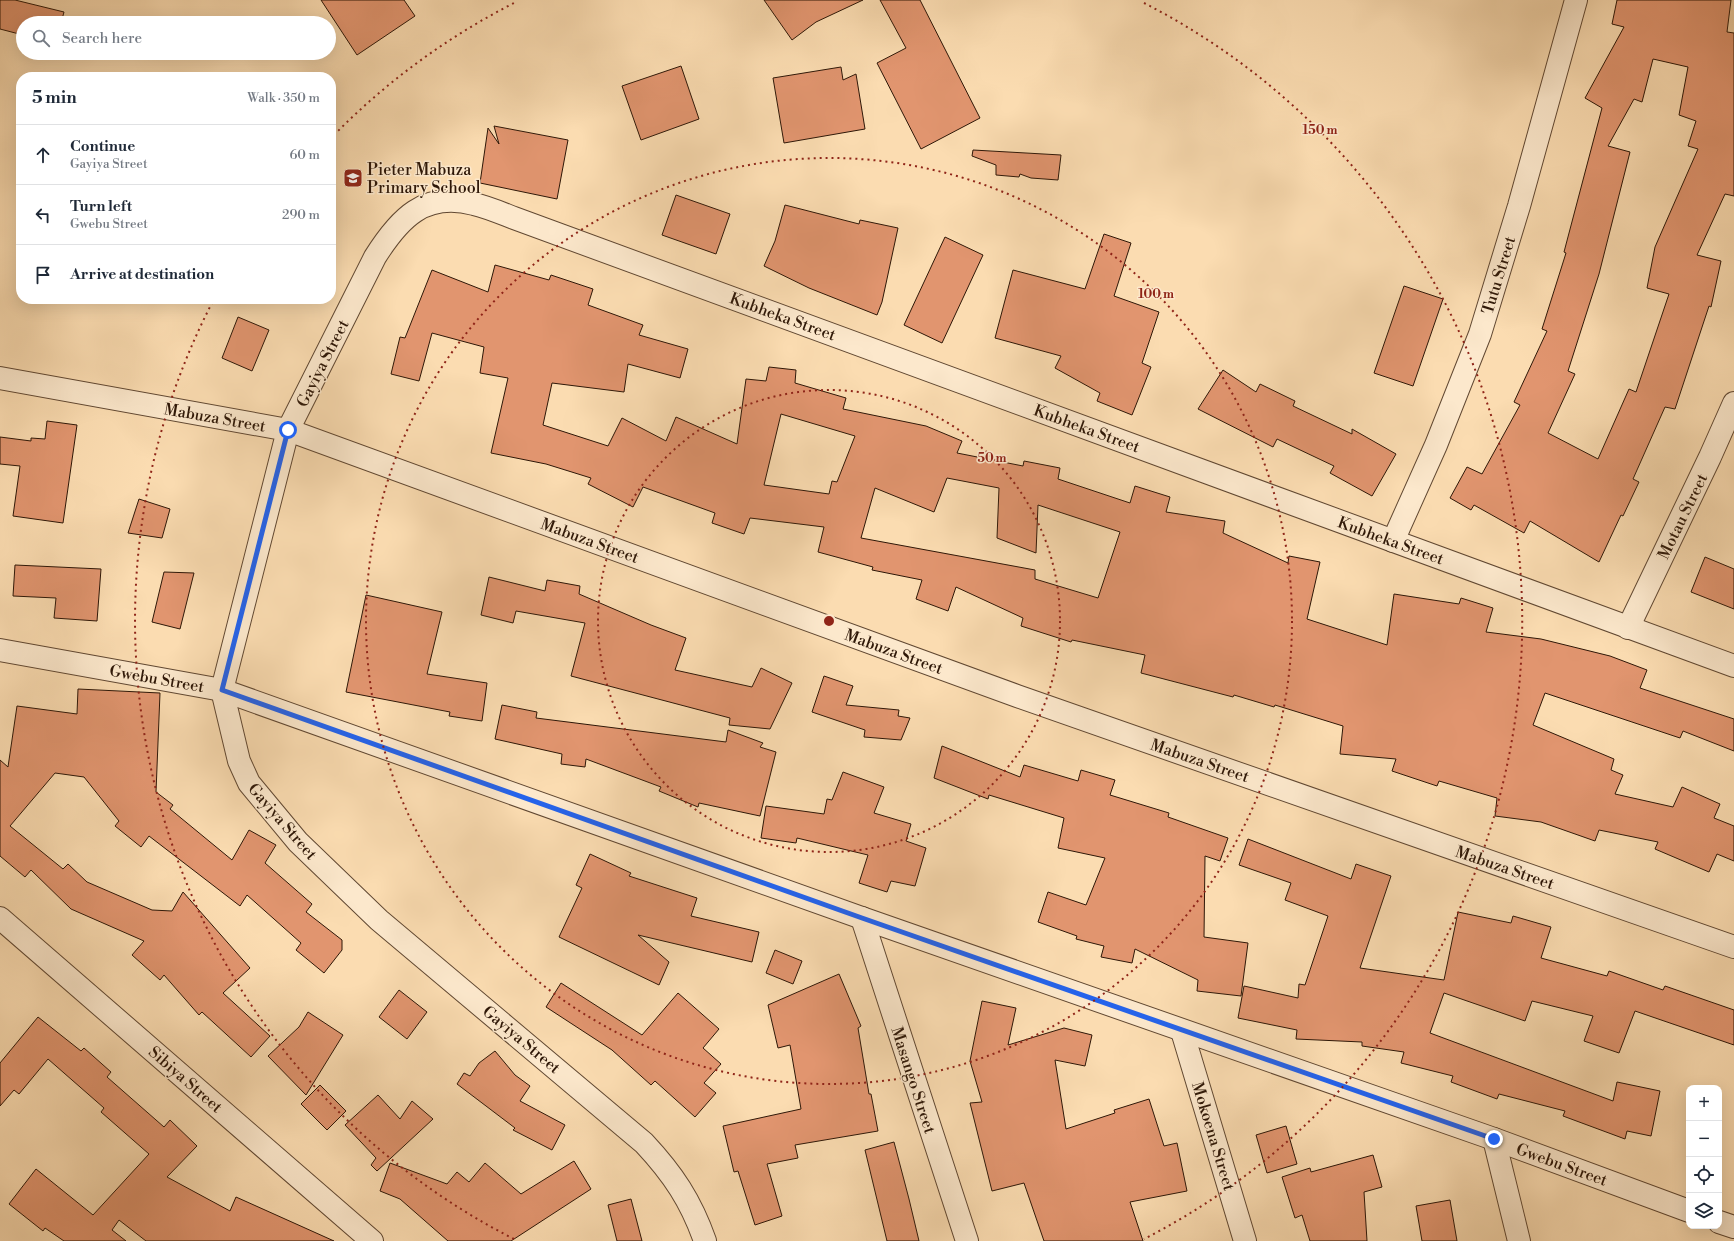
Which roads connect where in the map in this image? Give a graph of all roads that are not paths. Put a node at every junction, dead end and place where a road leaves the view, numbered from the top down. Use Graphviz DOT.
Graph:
graph roads {
  1 [pos="1576,0"];
  2 [pos="438,202"];
  3 [pos="0,378"];
  4 [pos="1734,403"];
  5 [pos="288,430"];
  6 [pos="1393,541"];
  7 [pos="1628,628"];
  8 [pos="0,650"];
  9 [pos="1734,666"];
  10 [pos="222,690"];
  11 [pos="0,918"];
  12 [pos="862,918"];
  13 [pos="1734,947"];
  14 [pos="1182,1031"];
  15 [pos="1494,1139"];
  16 [pos="1686,1210"];
  17 [pos="1722,1223"];
  18 [pos="1734,1227"];
  19 [pos="372,1241"];
  20 [pos="705,1241"];
  21 [pos="967,1241"];
  22 [pos="1245,1241"];
  23 [pos="1519,1241"];
  1 -- 6 [label="street, Tutu Street"];
  2 -- 5 [label="street, Gayiya Street"];
  2 -- 6 [label="street, Kubheka Street"];
  3 -- 5 [label="street, Mabuza Street"];
  4 -- 7 [label="street, Motau Street"];
  5 -- 10 [label="street, Gayiya Street"];
  5 -- 13 [label="street, Mabuza Street"];
  6 -- 7 [label="street, Kubheka Street"];
  7 -- 9 [label="street, Kubheka Street"];
  8 -- 10 [label="street, Gwebu Street"];
  10 -- 12 [label="street, Gwebu Street"];
  10 -- 20 [label="street, Gayiya Street"];
  11 -- 19 [label="street, Sibiya Street"];
  12 -- 14 [label="street, Gwebu Street"];
  12 -- 21 [label="street, Masango Street"];
  14 -- 15 [label="street, Gwebu Street"];
  14 -- 22 [label="street, Mokoena Street"];
  15 -- 16 [label="street, Gwebu Street"];
  15 -- 23 [label="street"];
  17 -- 18 [label="street"];
}
